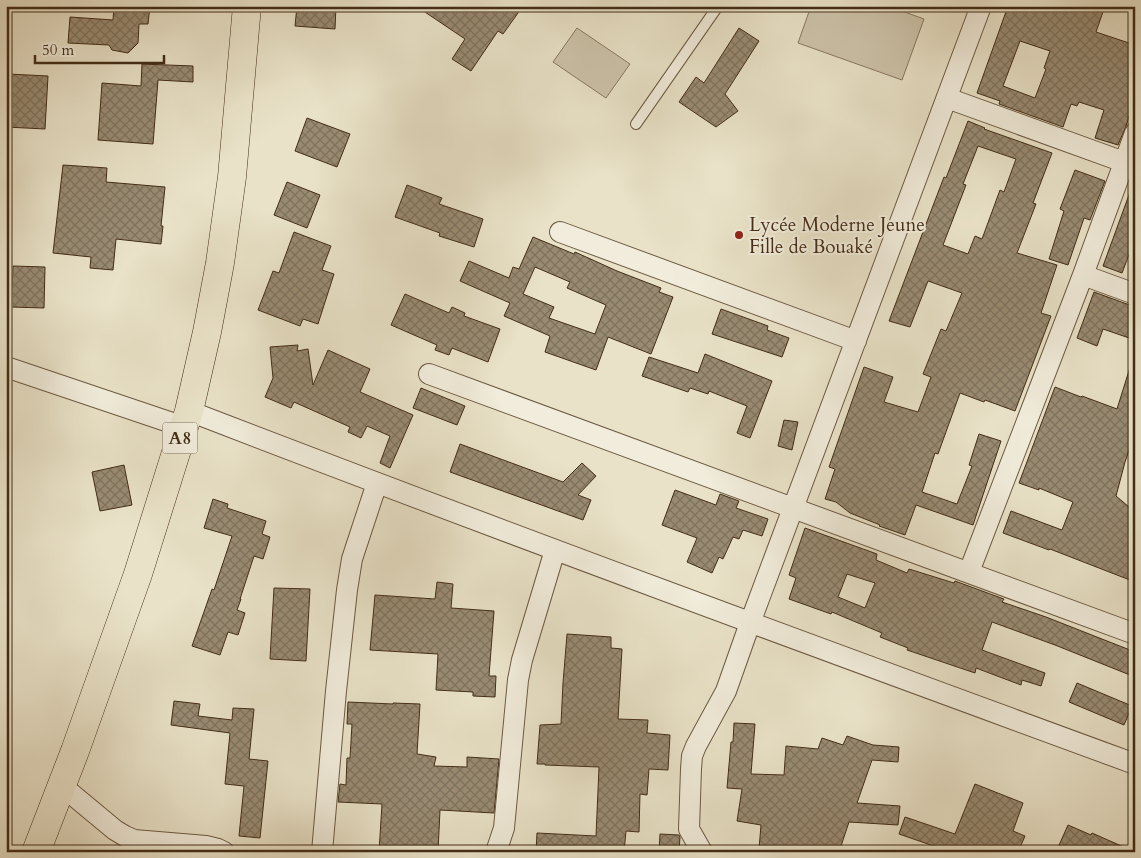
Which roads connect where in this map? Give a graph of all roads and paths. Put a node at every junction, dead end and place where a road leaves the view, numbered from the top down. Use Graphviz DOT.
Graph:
graph roads {
  1 [pos="247,6"];
  2 [pos="718,6"];
  3 [pos="981,6"];
  4 [pos="947,98"];
  5 [pos="636,124"];
  6 [pos="1135,133"];
  7 [pos="1124,162"];
  8 [pos="560,232"];
  9 [pos="1082,275"];
  10 [pos="1135,294"];
  11 [pos="856,341"];
  12 [pos="6,367"];
  13 [pos="429,374"];
  14 [pos="187,419"];
  15 [pos="377,484"];
  16 [pos="793,508"];
  17 [pos="555,550"];
  18 [pos="969,572"];
  19 [pos="750,623"];
  20 [pos="1135,634"];
  21 [pos="1135,764"];
  22 [pos="62,786"];
  23 [pos="36,852"];
  24 [pos="224,852"];
  25 [pos="322,852"];
  26 [pos="496,852"];
  27 [pos="702,852"];
  1 -- 14 [label="main road, A8"];
  2 -- 5 [label="lane"];
  3 -- 4 [label="street"];
  4 -- 7 [label="street"];
  4 -- 11 [label="street"];
  6 -- 7 [label="street"];
  7 -- 9 [label="street"];
  8 -- 11 [label="street"];
  9 -- 10 [label="street"];
  9 -- 18 [label="street"];
  11 -- 16 [label="street"];
  12 -- 14 [label="street"];
  13 -- 16 [label="street"];
  14 -- 15 [label="street"];
  14 -- 22 [label="main road, A8"];
  15 -- 17 [label="street"];
  15 -- 25 [label="street"];
  16 -- 18 [label="street"];
  16 -- 19 [label="street"];
  17 -- 19 [label="street"];
  17 -- 26 [label="street"];
  18 -- 20 [label="street"];
  19 -- 21 [label="street"];
  19 -- 27 [label="street"];
  22 -- 23 [label="main road, A8"];
  22 -- 24 [label="street"];
}
